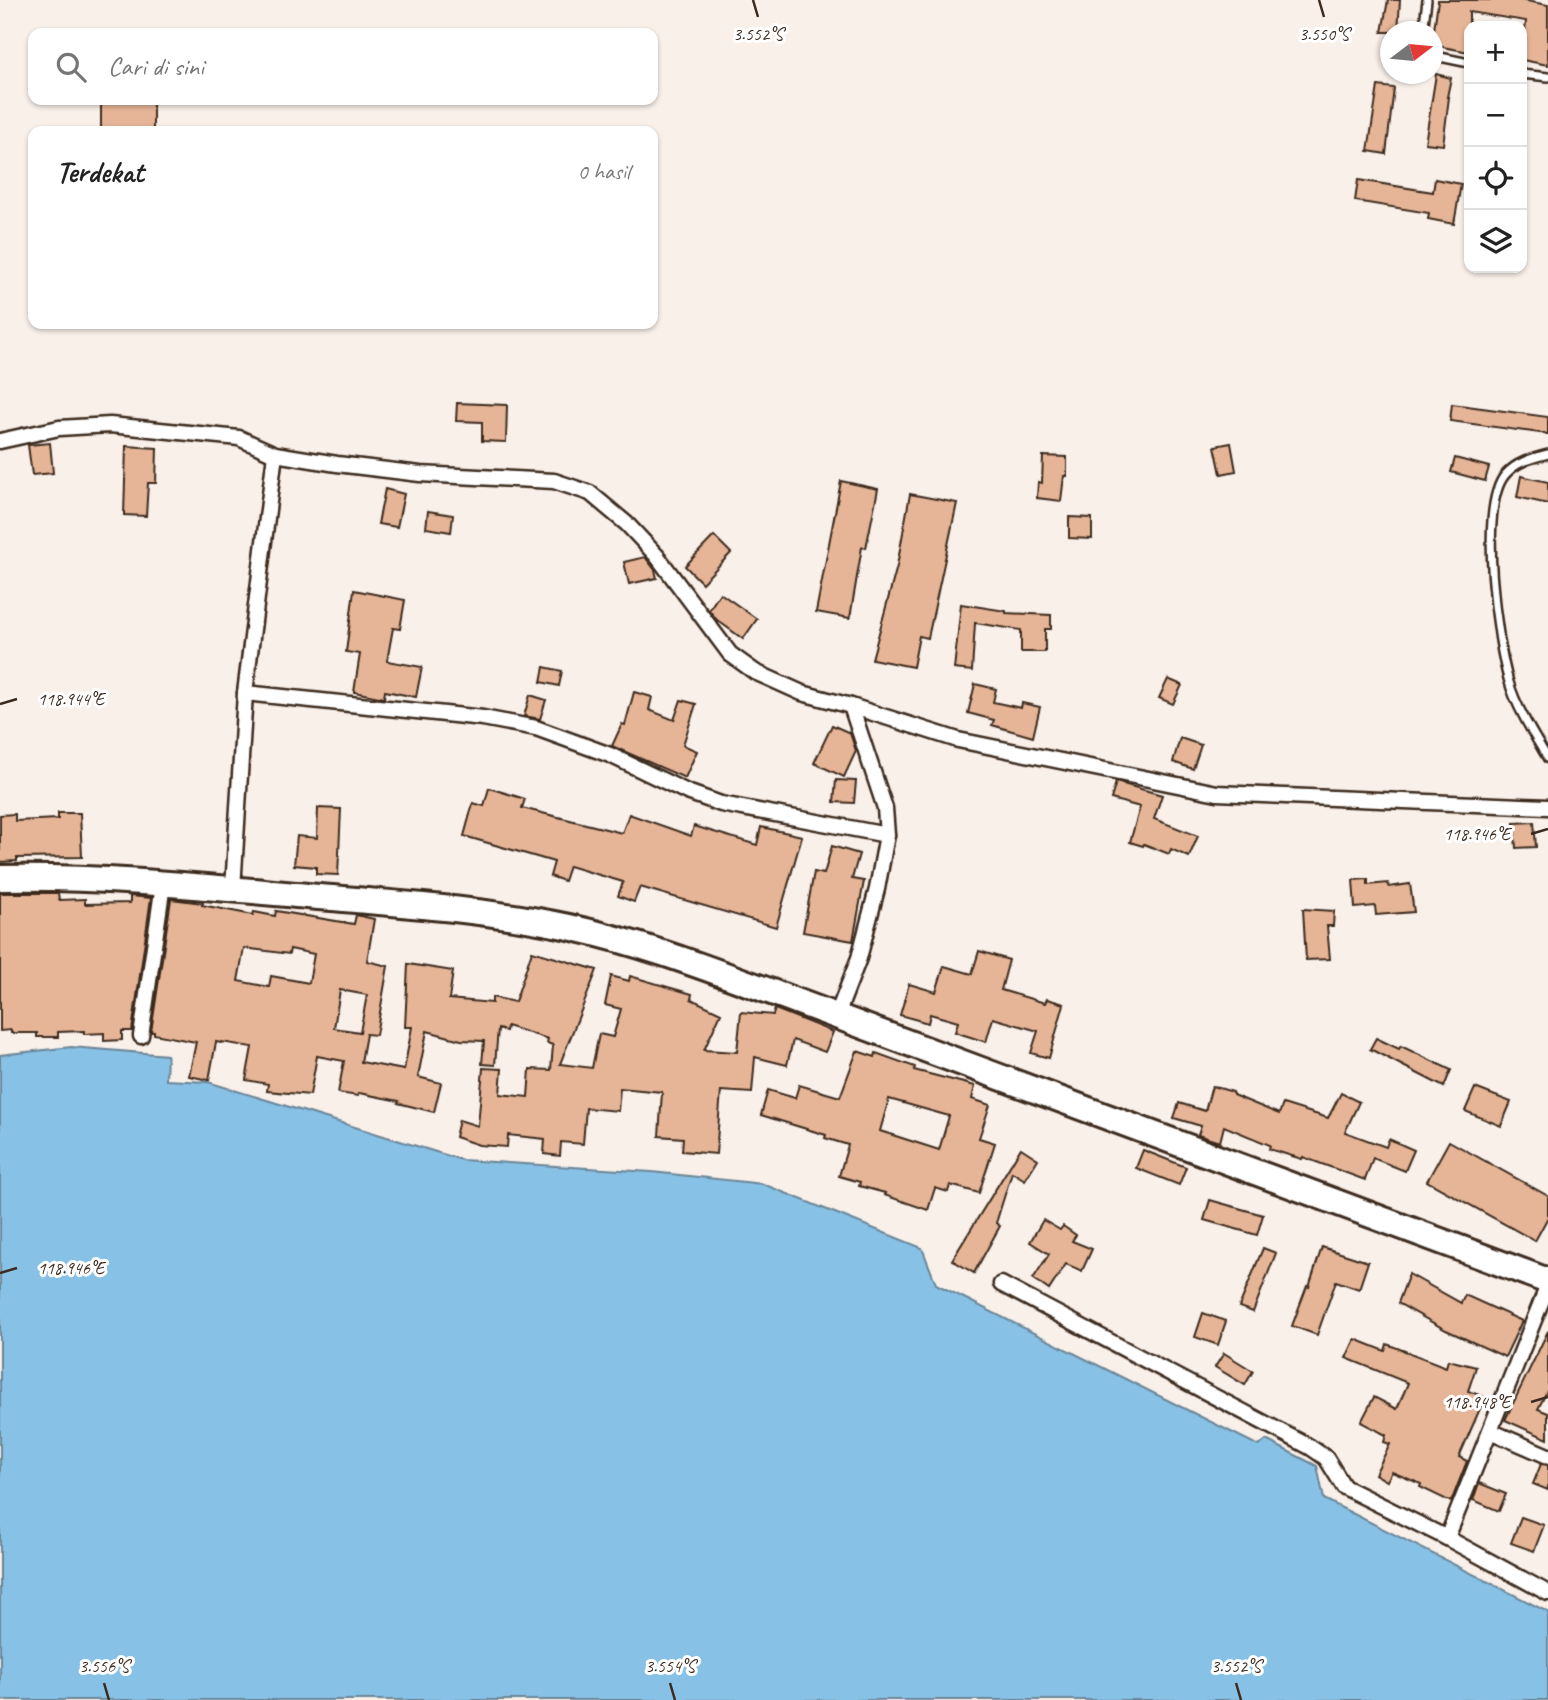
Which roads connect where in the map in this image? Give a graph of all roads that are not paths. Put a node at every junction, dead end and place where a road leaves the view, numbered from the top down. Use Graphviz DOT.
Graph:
graph roads {
  1 [pos="1427,0"];
  2 [pos="1424,21"];
  3 [pos="1443,58"];
  4 [pos="1464,62"];
  5 [pos="1527,75"];
  6 [pos="1548,77"];
  7 [pos="0,442"];
  8 [pos="275,454"];
  9 [pos="1548,454"];
  10 [pos="245,693"];
  11 [pos="851,706"];
  12 [pos="1548,759"];
  13 [pos="1548,807"];
  14 [pos="887,835"];
  15 [pos="0,878"];
  16 [pos="163,884"];
  17 [pos="233,890"];
  18 [pos="837,1016"];
  19 [pos="142,1036"];
  20 [pos="1548,1283"];
  21 [pos="1001,1284"];
  22 [pos="1490,1431"];
  23 [pos="1548,1456"];
  24 [pos="1447,1538"];
  25 [pos="1548,1593"];
  1 -- 2 [label="lane"];
  3 -- 4 [label="lane"];
  5 -- 6 [label="lane"];
  7 -- 8 [label="street"];
  8 -- 10 [label="street"];
  8 -- 11 [label="street"];
  9 -- 12 [label="lane"];
  10 -- 14 [label="street"];
  10 -- 17 [label="street"];
  11 -- 13 [label="street"];
  11 -- 14 [label="street"];
  14 -- 18 [label="street"];
  15 -- 16 [label="highway"];
  16 -- 17 [label="highway"];
  16 -- 19 [label="street"];
  17 -- 18 [label="highway"];
  18 -- 20 [label="highway"];
  20 -- 22 [label="street"];
  21 -- 24 [label="street"];
  22 -- 23 [label="street"];
  22 -- 24 [label="street"];
  24 -- 25 [label="street"];
}
